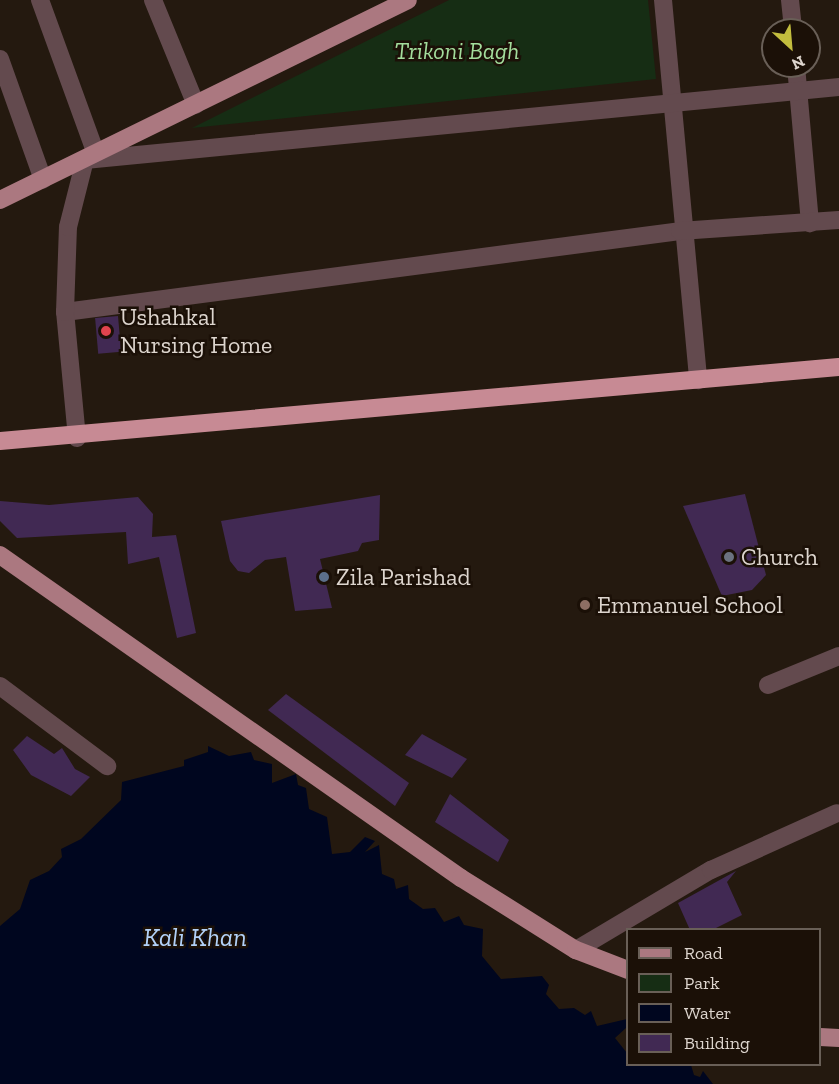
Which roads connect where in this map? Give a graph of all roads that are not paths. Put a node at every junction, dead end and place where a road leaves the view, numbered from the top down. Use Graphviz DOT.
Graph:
graph roads {
  1 [pos="40,0"];
  2 [pos="153,0"];
  3 [pos="408,0"];
  4 [pos="663,0"];
  5 [pos="790,0"];
  6 [pos="388,4"];
  7 [pos="792,18"];
  8 [pos="0,59"];
  9 [pos="797,78"];
  10 [pos="839,87"];
  11 [pos="798,90"];
  12 [pos="673,102"];
  13 [pos="196,105"];
  14 [pos="91,157"];
  15 [pos="43,180"];
  16 [pos="1,197"];
  17 [pos="839,220"];
  18 [pos="810,222"];
  19 [pos="688,230"];
  20 [pos="65,312"];
  21 [pos="839,367"];
  22 [pos="698,380"];
  23 [pos="77,438"];
  24 [pos="0,441"];
  25 [pos="0,555"];
  26 [pos="839,656"];
  27 [pos="768,685"];
  28 [pos="0,686"];
  29 [pos="107,766"];
  30 [pos="837,813"];
  31 [pos="576,950"];
  32 [pos="626,970"];
  33 [pos="821,1037"];
  34 [pos="839,1038"];
  1 -- 14 [label="street"];
  2 -- 13 [label="street"];
  3 -- 6 [label="main road"];
  4 -- 12 [label="street"];
  5 -- 7 [label="street"];
  6 -- 13 [label="main road"];
  8 -- 15 [label="street"];
  9 -- 11 [label="street"];
  10 -- 11 [label="street"];
  11 -- 12 [label="street"];
  11 -- 18 [label="street"];
  12 -- 14 [label="street"];
  12 -- 19 [label="street"];
  13 -- 14 [label="main road"];
  14 -- 15 [label="main road"];
  14 -- 20 [label="street"];
  15 -- 16 [label="main road"];
  17 -- 18 [label="street"];
  18 -- 19 [label="street"];
  19 -- 20 [label="street"];
  19 -- 22 [label="street"];
  20 -- 23 [label="street"];
  21 -- 22 [label="highway"];
  22 -- 23 [label="highway"];
  23 -- 24 [label="highway"];
  25 -- 31 [label="main road"];
  26 -- 27 [label="street"];
  28 -- 29 [label="street"];
  30 -- 31 [label="street"];
  31 -- 32 [label="main road"];
  33 -- 34 [label="main road"];
}
